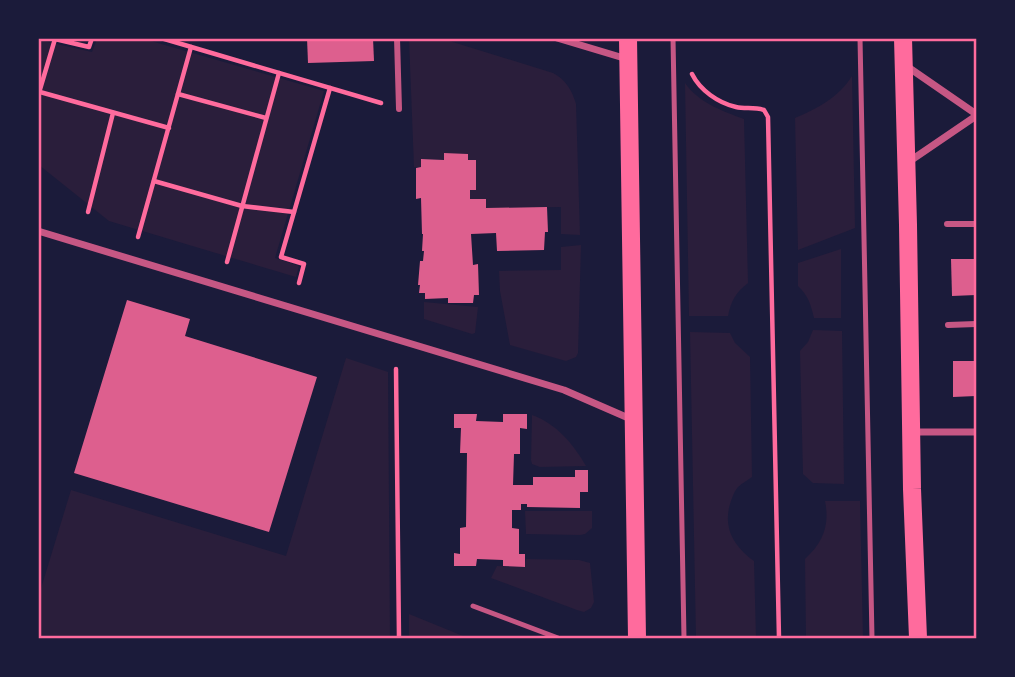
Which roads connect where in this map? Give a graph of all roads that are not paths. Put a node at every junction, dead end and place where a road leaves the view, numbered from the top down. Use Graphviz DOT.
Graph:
graph roads {
  1 [pos="397,38"];
  2 [pos="557,38"];
  3 [pos="628,38"];
  4 [pos="673,38"];
  5 [pos="860,38"];
  6 [pos="903,38"];
  7 [pos="628,59"];
  8 [pos="904,64"];
  9 [pos="399,108"];
  10 [pos="976,115"];
  11 [pos="907,163"];
  12 [pos="947,224"];
  13 [pos="976,224"];
  14 [pos="38,231"];
  15 [pos="976,324"];
  16 [pos="948,325"];
  17 [pos="634,421"];
  18 [pos="912,432"];
  19 [pos="976,432"];
  20 [pos="473,606"];
  21 [pos="558,639"];
  22 [pos="637,639"];
  23 [pos="684,639"];
  24 [pos="872,639"];
  25 [pos="918,639"];
  1 -- 9 [label="street"];
  2 -- 7 [label="street"];
  3 -- 7 [label="main road"];
  4 -- 23 [label="lane"];
  5 -- 24 [label="lane"];
  6 -- 8 [label="main road"];
  7 -- 17 [label="main road"];
  8 -- 10 [label="street"];
  8 -- 11 [label="main road"];
  10 -- 11 [label="street"];
  11 -- 18 [label="main road"];
  12 -- 13 [label="street"];
  14 -- 17 [label="street"];
  15 -- 16 [label="street"];
  17 -- 22 [label="main road"];
  18 -- 19 [label="street"];
  18 -- 25 [label="main road"];
  20 -- 21 [label="lane"];
}
